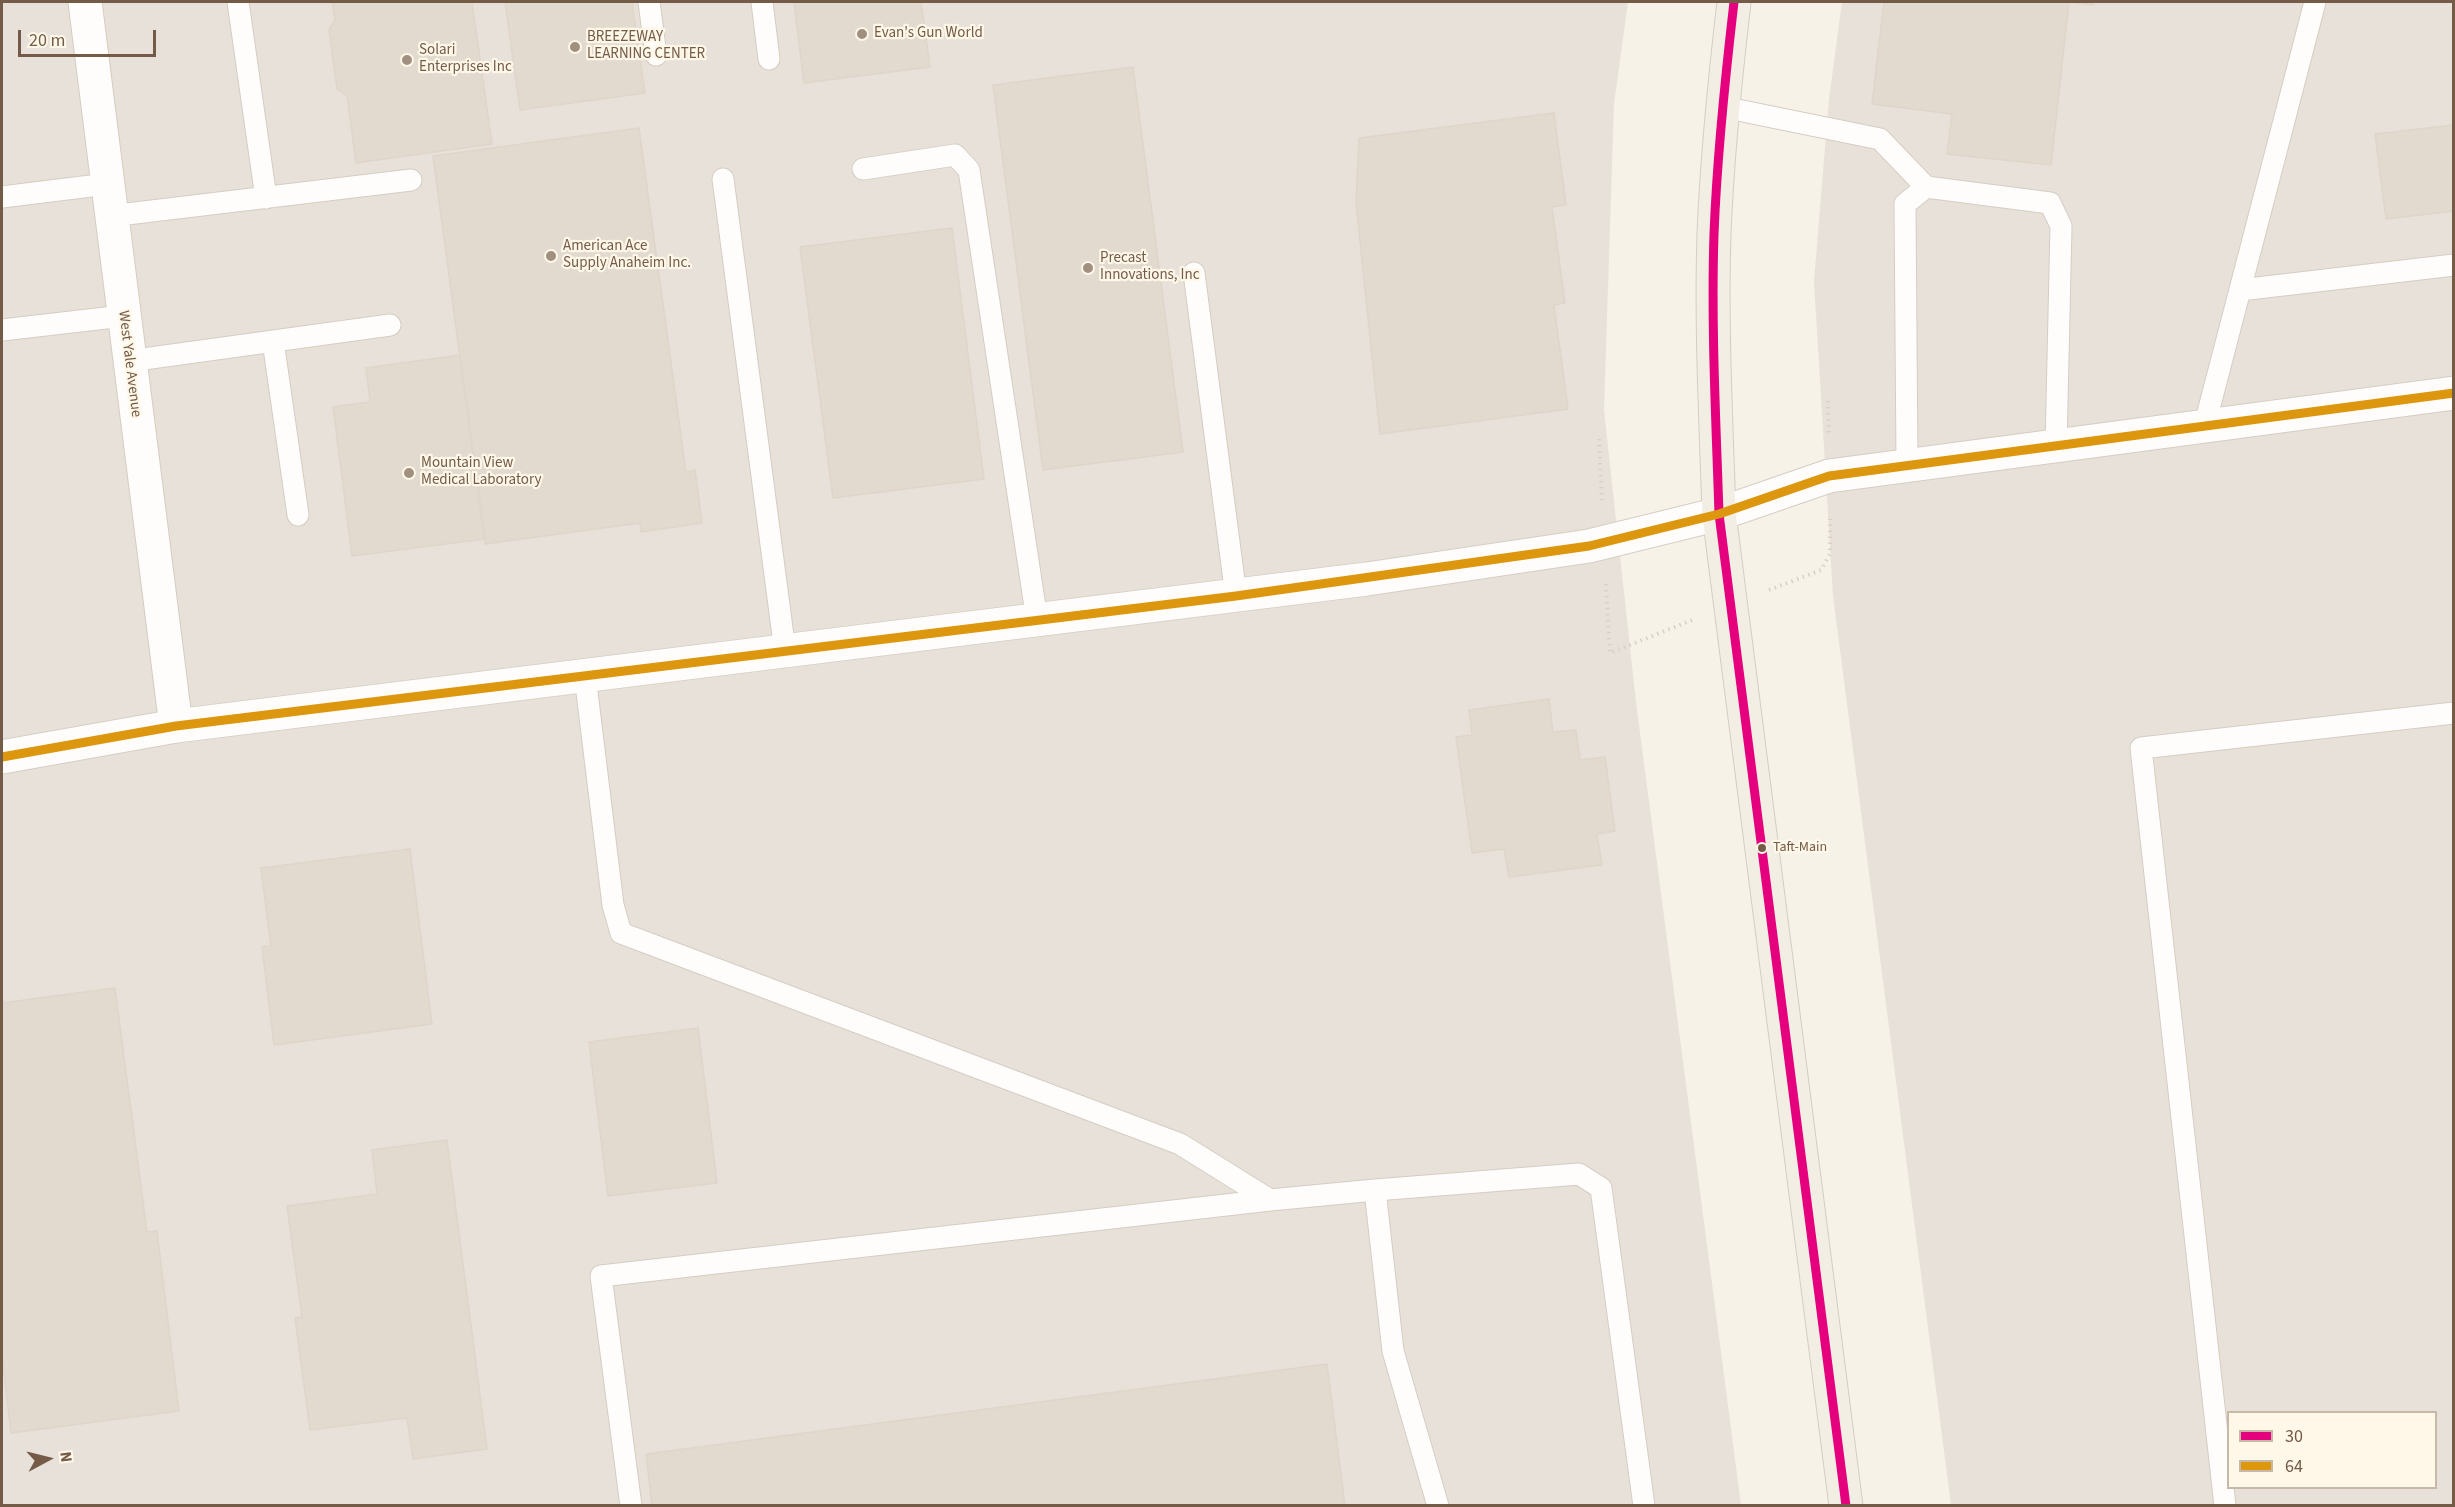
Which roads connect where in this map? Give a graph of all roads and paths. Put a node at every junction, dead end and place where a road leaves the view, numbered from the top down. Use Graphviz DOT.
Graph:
graph roads {
  1 [pos="85,2"];
  2 [pos="238,2"];
  3 [pos="649,2"];
  4 [pos="762,2"];
  5 [pos="1734,2"];
  6 [pos="2315,2"];
  7 [pos="656,55"];
  8 [pos="769,59"];
  9 [pos="1723,107"];
  10 [pos="863,168"];
  11 [pos="723,179"];
  12 [pos="411,180"];
  13 [pos="1926,187"];
  14 [pos="2,197"];
  15 [pos="266,198"];
  16 [pos="108,200"];
  17 [pos="2454,265"];
  18 [pos="1194,273"];
  19 [pos="2240,290"];
  20 [pos="123,316"];
  21 [pos="390,325"];
  22 [pos="2,330"];
  23 [pos="273,341"];
  24 [pos="129,361"];
  25 [pos="2454,393"];
  26 [pos="2205,424"];
  27 [pos="2056,447"];
  28 [pos="1907,464"];
  29 [pos="1719,513"];
  30 [pos="298,515"];
  31 [pos="1236,596"];
  32 [pos="1037,620"];
  33 [pos="785,651"];
  34 [pos="585,676"];
  35 [pos="2454,713"];
  36 [pos="176,726"];
  37 [pos="2,757"];
  38 [pos="1375,1190"];
  39 [pos="1270,1200"];
  40 [pos="631,1506"];
  41 [pos="1438,1506"];
  42 [pos="1644,1506"];
  43 [pos="1846,1506"];
  44 [pos="2225,1506"];
  1 -- 16 [label="main road, West Yale Avenue"];
  2 -- 15 [label="lane"];
  3 -- 7 [label="lane"];
  4 -- 8 [label="lane"];
  5 -- 9 [label="main road"];
  6 -- 19 [label="lane"];
  9 -- 13 [label="lane"];
  9 -- 29 [label="main road"];
  10 -- 32 [label="lane"];
  11 -- 33 [label="lane"];
  12 -- 15 [label="lane"];
  13 -- 27 [label="lane"];
  13 -- 28 [label="lane"];
  14 -- 16 [label="lane"];
  15 -- 16 [label="lane"];
  16 -- 20 [label="main road, West Yale Avenue"];
  17 -- 19 [label="lane"];
  18 -- 31 [label="lane"];
  19 -- 26 [label="lane"];
  20 -- 22 [label="lane"];
  20 -- 24 [label="main road, West Yale Avenue"];
  21 -- 23 [label="lane"];
  23 -- 24 [label="lane"];
  23 -- 30 [label="lane"];
  24 -- 36 [label="main road, West Yale Avenue"];
  25 -- 26 [label="main road"];
  26 -- 27 [label="main road"];
  27 -- 28 [label="main road"];
  28 -- 29 [label="main road"];
  29 -- 31 [label="main road"];
  29 -- 43 [label="main road"];
  31 -- 32 [label="main road"];
  32 -- 33 [label="main road"];
  33 -- 34 [label="main road"];
  34 -- 36 [label="main road"];
  34 -- 39 [label="lane"];
  35 -- 44 [label="lane"];
  36 -- 37 [label="main road"];
  38 -- 39 [label="lane"];
  38 -- 41 [label="lane"];
  38 -- 42 [label="lane"];
  39 -- 40 [label="lane"];
}
